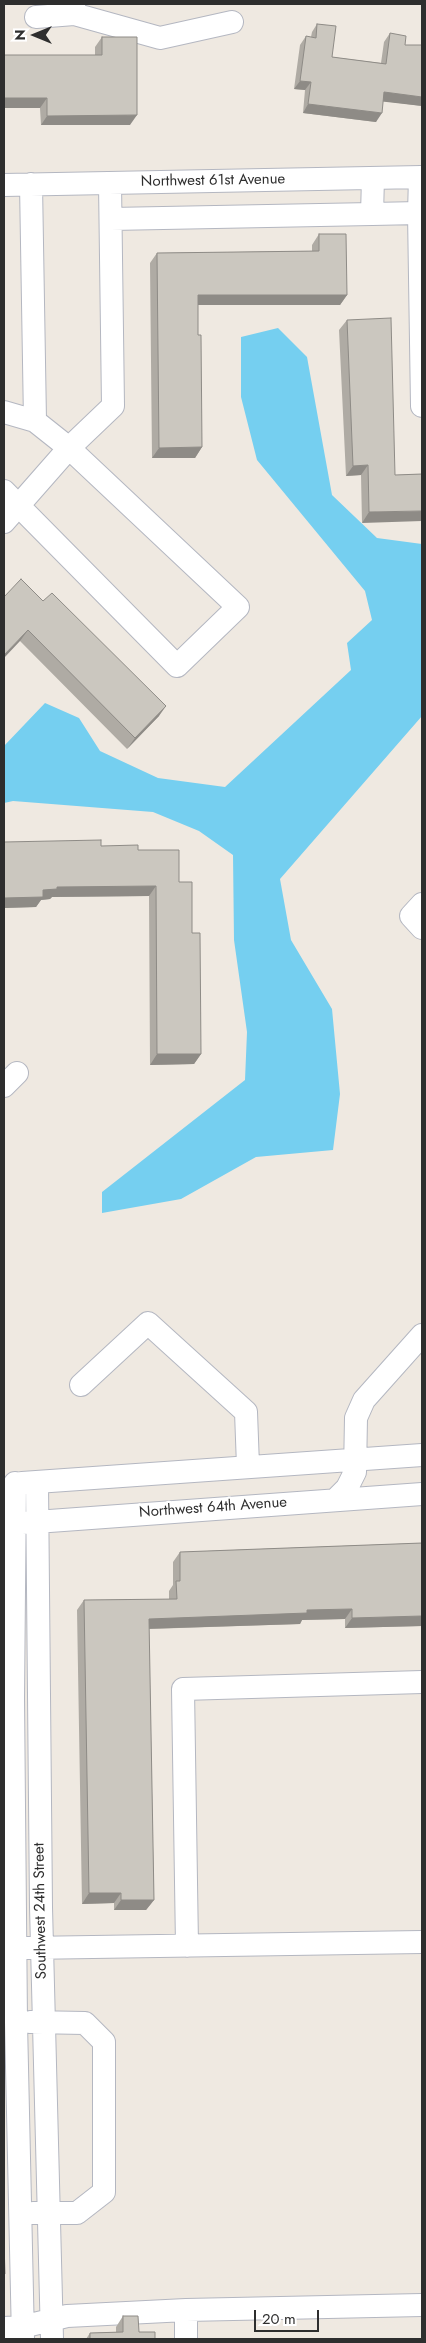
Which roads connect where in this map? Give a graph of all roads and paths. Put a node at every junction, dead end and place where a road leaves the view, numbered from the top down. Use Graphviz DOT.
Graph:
graph roads {
  1 [pos="74,9"];
  2 [pos="36,17"];
  3 [pos="232,22"];
  4 [pos="421,177"];
  5 [pos="373,178"];
  6 [pos="110,183"];
  7 [pos="31,184"];
  8 [pos="4,185"];
  9 [pos="372,214"];
  10 [pos="419,214"];
  11 [pos="110,219"];
  12 [pos="422,406"];
  13 [pos="4,412"];
  14 [pos="35,421"];
  15 [pos="69,448"];
  16 [pos="9,506"];
  17 [pos="422,904"];
  18 [pos="422,928"];
  19 [pos="422,1335"];
  20 [pos="81,1385"];
  21 [pos="422,1455"];
  22 [pos="354,1460"];
  23 [pos="248,1466"];
  24 [pos="18,1484"];
  25 [pos="422,1494"];
  26 [pos="335,1500"];
  27 [pos="36,1522"];
  28 [pos="9,1523"];
  29 [pos="422,1682"];
  30 [pos="8,1698"];
  31 [pos="39,1698"];
  32 [pos="41,1907"];
  33 [pos="10,1908"];
  34 [pos="422,1942"];
  35 [pos="187,1946"];
  36 [pos="16,1948"];
  37 [pos="42,1948"];
  38 [pos="16,2022"];
  39 [pos="43,2022"];
  40 [pos="20,2213"];
  41 [pos="48,2213"];
  42 [pos="422,2305"];
  43 [pos="186,2310"];
  44 [pos="52,2329"];
  45 [pos="16,2331"];
  46 [pos="186,2339"];
  1 -- 2 [label="street"];
  1 -- 3 [label="street"];
  4 -- 5 [label="street, Northwest 61st Avenue"];
  4 -- 10 [label="street"];
  5 -- 6 [label="street, Northwest 61st Avenue"];
  5 -- 9 [label="street"];
  6 -- 7 [label="street, Northwest 61st Avenue"];
  6 -- 11 [label="street"];
  7 -- 8 [label="street, Northwest 61st Avenue"];
  7 -- 14 [label="street"];
  9 -- 10 [label="street"];
  9 -- 11 [label="street"];
  10 -- 12 [label="street"];
  11 -- 15 [label="street"];
  13 -- 14 [label="street"];
  14 -- 15 [label="street"];
  15 -- 16 [label="street"];
  15 -- 16 [label="street"];
  17 -- 18 [label="street"];
  19 -- 22 [label="street"];
  20 -- 23 [label="street"];
  21 -- 22 [label="street"];
  22 -- 23 [label="street"];
  22 -- 26 [label="street"];
  23 -- 24 [label="street"];
  24 -- 27 [label="street, Southwest 24th Street"];
  24 -- 28 [label="street, Southwest 24th Street"];
  25 -- 26 [label="street, Northwest 64th Avenue"];
  26 -- 27 [label="street, Northwest 64th Avenue"];
  27 -- 28 [label="street, Northwest 64th Avenue"];
  27 -- 31 [label="street, Southwest 24th Street"];
  28 -- 30 [label="street, Southwest 24th Street"];
  29 -- 35 [label="street"];
  30 -- 31 [label="street"];
  30 -- 33 [label="street, Southwest 24th Street"];
  31 -- 32 [label="street, Southwest 24th Street"];
  32 -- 33 [label="street"];
  32 -- 37 [label="street, Southwest 24th Street"];
  33 -- 36 [label="street, Southwest 24th Street"];
  34 -- 35 [label="street"];
  35 -- 37 [label="street"];
  36 -- 37 [label="street"];
  36 -- 38 [label="street, Southwest 24th Street"];
  37 -- 39 [label="street, Southwest 24th Street"];
  38 -- 39 [label="street"];
  38 -- 40 [label="street, Southwest 24th Street"];
  39 -- 41 [label="street, Southwest 24th Street"];
  39 -- 41 [label="street"];
  40 -- 41 [label="street"];
  40 -- 45 [label="street, Southwest 24th Street"];
  41 -- 44 [label="street, Southwest 24th Street"];
  42 -- 43 [label="street"];
  43 -- 44 [label="street"];
  43 -- 46 [label="street"];
  44 -- 45 [label="street"];
}
